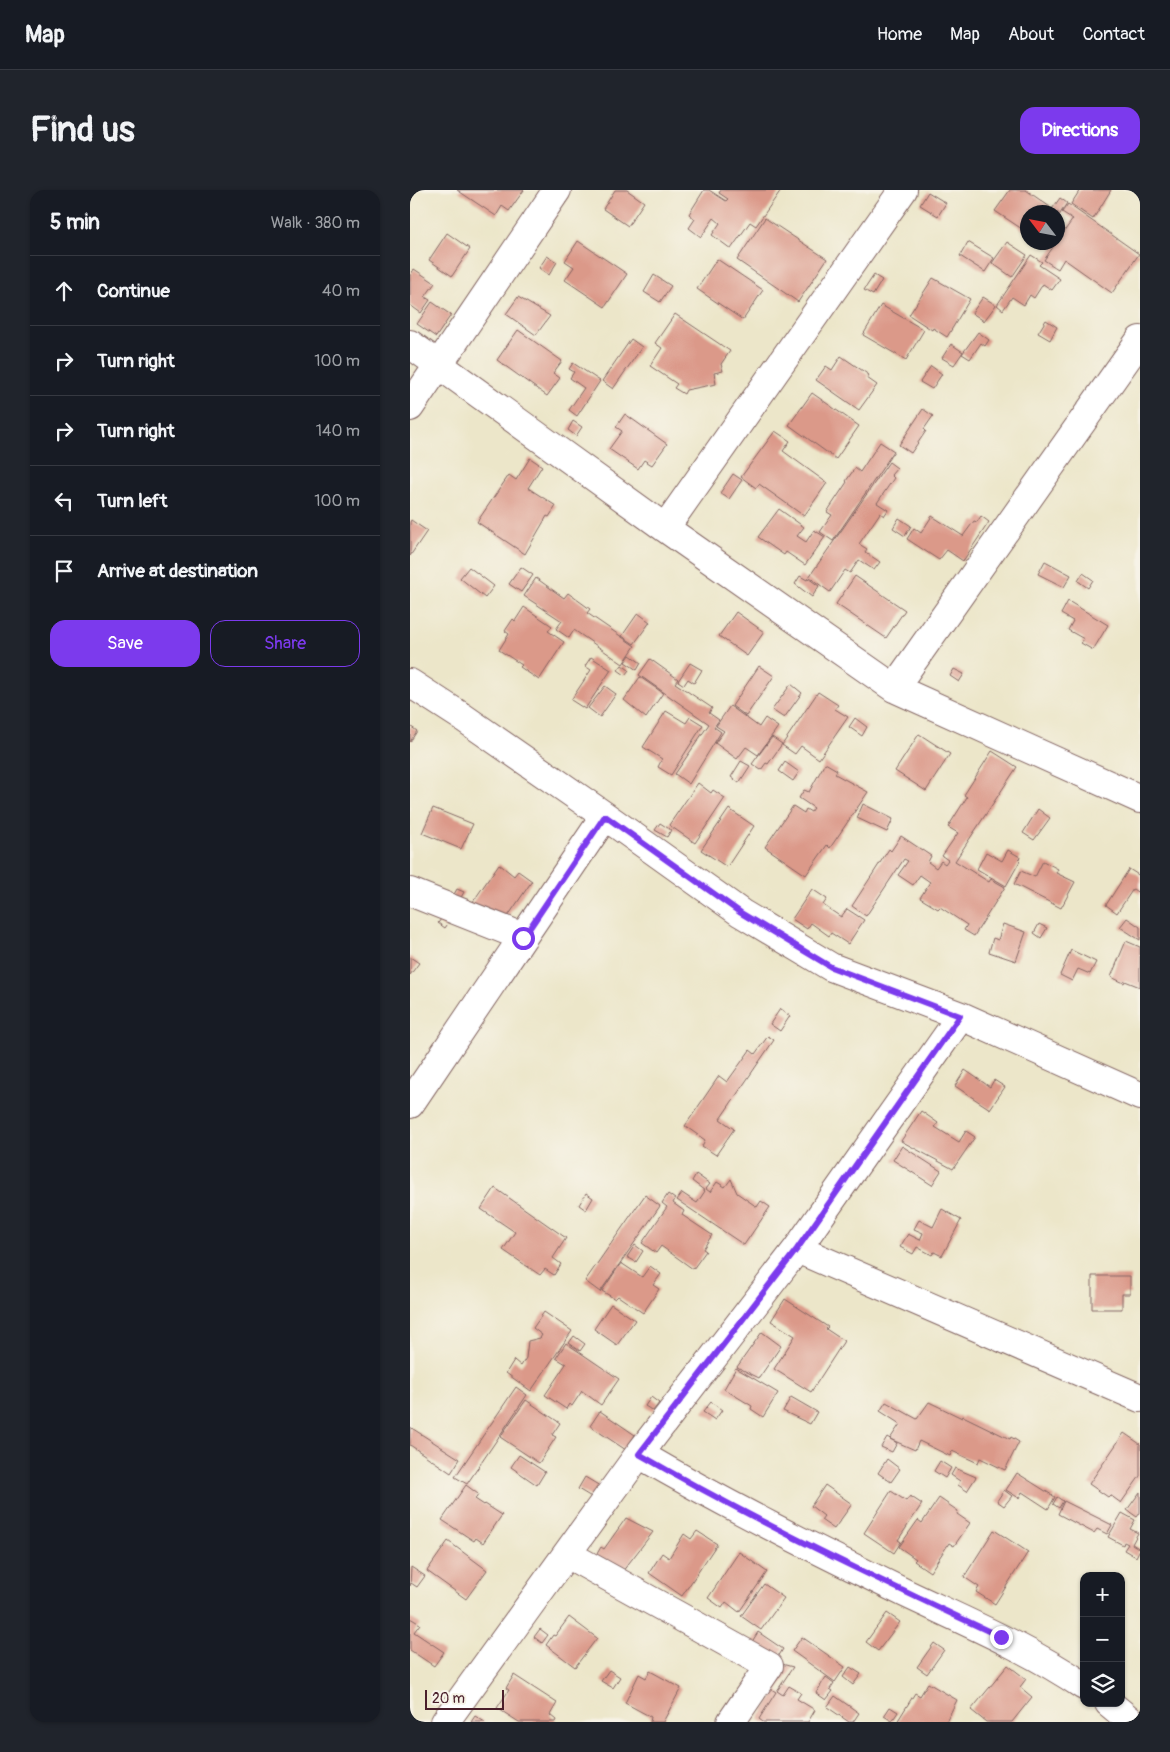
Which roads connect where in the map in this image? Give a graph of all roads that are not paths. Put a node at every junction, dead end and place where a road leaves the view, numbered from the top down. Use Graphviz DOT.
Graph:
graph roads {
  1 [pos="557,190"];
  2 [pos="903,190"];
  3 [pos="410,344"];
  4 [pos="1139,344"];
  5 [pos="440,364"];
  6 [pos="410,407"];
  7 [pos="665,528"];
  8 [pos="410,683"];
  9 [pos="894,688"];
  10 [pos="1140,799"];
  11 [pos="605,816"];
  12 [pos="410,892"];
  13 [pos="523,938"];
  14 [pos="960,1016"];
  15 [pos="413,1094"];
  16 [pos="1140,1096"];
  17 [pos="797,1249"];
  18 [pos="1140,1398"];
  19 [pos="639,1454"];
  20 [pos="567,1554"];
  21 [pos="1080,1683"];
  22 [pos="1115,1707"];
  23 [pos="445,1722"];
  24 [pos="731,1722"];
  25 [pos="1132,1722"];
  1 -- 5 [label="street"];
  2 -- 7 [label="street"];
  3 -- 5 [label="street"];
  4 -- 9 [label="street"];
  5 -- 6 [label="street"];
  5 -- 7 [label="street"];
  7 -- 9 [label="street"];
  8 -- 11 [label="street"];
  9 -- 10 [label="street"];
  11 -- 13 [label="street"];
  11 -- 14 [label="street"];
  12 -- 13 [label="street"];
  13 -- 15 [label="street"];
  14 -- 16 [label="street"];
  14 -- 17 [label="street"];
  17 -- 18 [label="street"];
  17 -- 19 [label="street"];
  19 -- 20 [label="street"];
  19 -- 21 [label="street"];
  20 -- 23 [label="street"];
  20 -- 24 [label="street"];
  22 -- 25 [label="street"];
}
